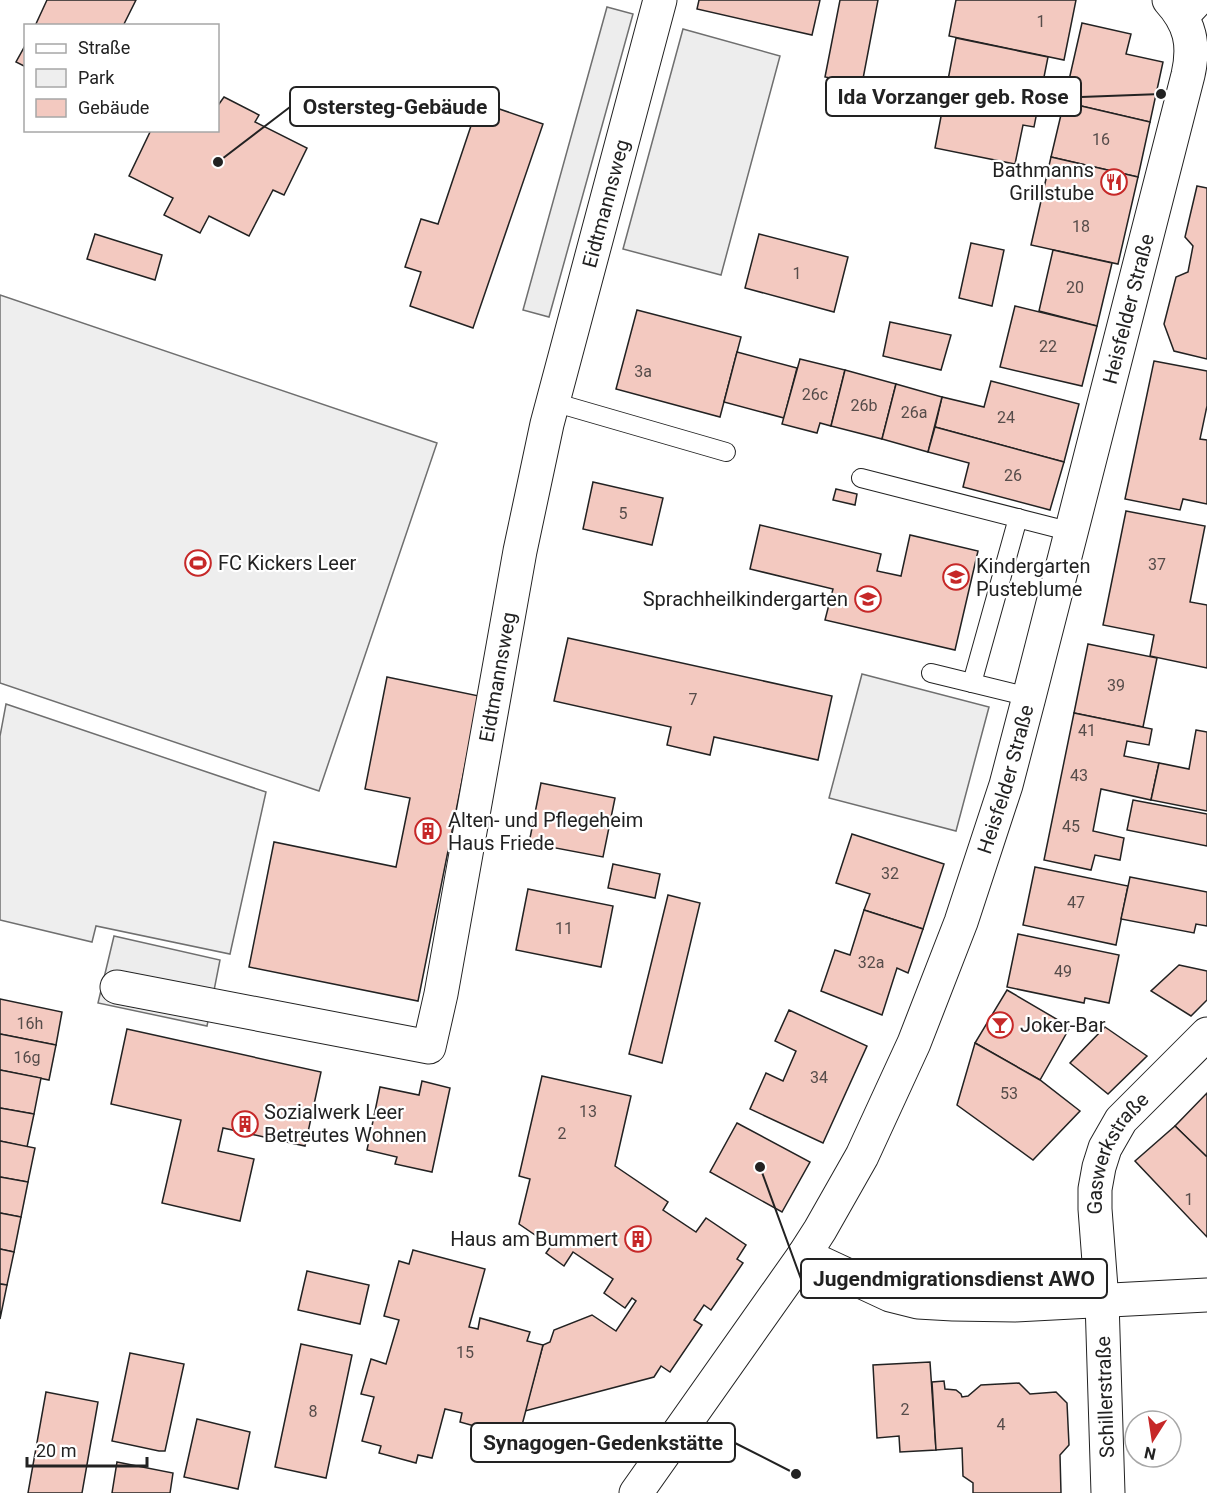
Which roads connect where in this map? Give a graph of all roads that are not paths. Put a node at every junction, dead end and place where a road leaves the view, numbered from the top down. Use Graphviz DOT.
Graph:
graph roads {
  1 [pos="660,0"];
  2 [pos="1182,6"];
  3 [pos="553,402"];
  4 [pos="726,452"];
  5 [pos="861,478"];
  6 [pos="1018,518"];
  7 [pos="1072,532"];
  8 [pos="931,673"];
  9 [pos="972,683"];
  10 [pos="1029,697"];
  11 [pos="117,987"];
  12 [pos="1207,1034"];
  13 [pos="804,1256"];
  14 [pos="1207,1295"];
  15 [pos="1102,1301"];
  16 [pos="636,1493"];
  17 [pos="1108,1493"];
  1 -- 3 [label="main road, Eidtmannsweg"];
  2 -- 7 [label="main road, Heisfelder Straße"];
  3 -- 4 [label="lane"];
  3 -- 11 [label="main road, Eidtmannsweg"];
  5 -- 6 [label="lane"];
  6 -- 7 [label="lane"];
  6 -- 9 [label="lane"];
  7 -- 10 [label="main road, Heisfelder Straße"];
  8 -- 9 [label="lane"];
  9 -- 10 [label="lane"];
  10 -- 13 [label="main road, Heisfelder Straße"];
  12 -- 15 [label="main road, Gaswerkstraße"];
  13 -- 15 [label="main road"];
  13 -- 16 [label="main road, Heisfelder Straße"];
  14 -- 15 [label="main road"];
  15 -- 17 [label="main road, Schillerstraße"];
}
